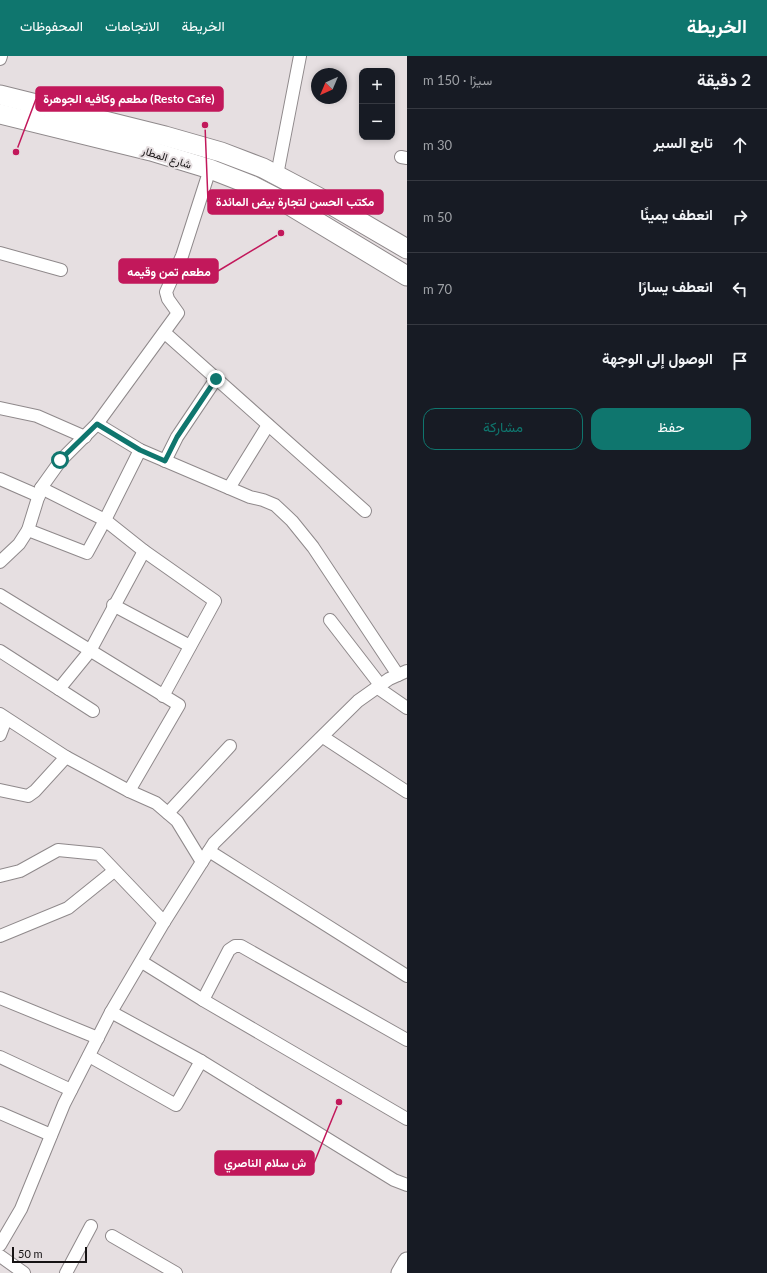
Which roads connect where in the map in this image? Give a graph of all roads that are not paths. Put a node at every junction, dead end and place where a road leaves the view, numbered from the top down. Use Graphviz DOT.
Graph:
graph roads {
  1 [pos="300,56"];
  2 [pos="0,95"];
  3 [pos="0,114"];
  4 [pos="210,169"];
  5 [pos="277,175"];
  6 [pos="318,197"];
  7 [pos="348,214"];
  8 [pos="308,216"];
  9 [pos="338,234"];
  10 [pos="407,249"];
  11 [pos="0,253"];
  12 [pos="61,270"];
  13 [pos="407,276"];
  14 [pos="165,333"];
  15 [pos="216,379"];
  16 [pos="0,408"];
  17 [pos="97,424"];
  18 [pos="268,425"];
  19 [pos="85,437"];
  20 [pos="140,450"];
  21 [pos="165,461"];
  22 [pos="0,479"];
  23 [pos="229,488"];
  24 [pos="40,492"];
  25 [pos="365,511"];
  26 [pos="105,520"];
  27 [pos="28,530"];
  28 [pos="144,551"];
  29 [pos="1,560"];
  30 [pos="0,595"];
  31 [pos="113,605"];
  32 [pos="330,620"];
  33 [pos="190,646"];
  34 [pos="0,651"];
  35 [pos="90,651"];
  36 [pos="403,673"];
  37 [pos="380,687"];
  38 [pos="59,689"];
  39 [pos="163,696"];
  40 [pos="407,708"];
  41 [pos="93,711"];
  42 [pos="3,717"];
  43 [pos="0,735"];
  44 [pos="323,737"];
  45 [pos="230,746"];
  46 [pos="66,757"];
  47 [pos="0,790"];
  48 [pos="129,791"];
  49 [pos="407,792"];
  50 [pos="168,813"];
  51 [pos="209,851"];
  52 [pos="202,862"];
  53 [pos="114,871"];
  54 [pos="0,876"];
  55 [pos="164,922"];
  56 [pos="0,936"];
  57 [pos="142,962"];
  58 [pos="407,976"];
  59 [pos="0,998"];
  60 [pos="203,1000"];
  61 [pos="111,1012"];
  62 [pos="98,1038"];
  63 [pos="407,1040"];
  64 [pos="89,1056"];
  65 [pos="0,1057"];
  66 [pos="201,1061"];
  67 [pos="71,1090"];
  68 [pos="0,1113"];
  69 [pos="407,1119"];
  70 [pos="51,1135"];
  71 [pos="407,1185"];
  72 [pos="90,1226"];
  73 [pos="112,1236"];
  74 [pos="0,1245"];
  75 [pos="0,1256"];
  76 [pos="407,1261"];
  77 [pos="24,1273"];
  78 [pos="66,1273"];
  79 [pos="176,1273"];
  80 [pos="400,1273"];
  1 -- 5 [label="street"];
  2 -- 5 [label="main road, شارع المطار"];
  3 -- 4 [label="main road, شارع المطار"];
  4 -- 8 [label="main road, شارع المطار"];
  4 -- 14 [label="street"];
  5 -- 6 [label="main road, شارع المطار"];
  6 -- 7 [label="main road, شارع المطار"];
  6 -- 8 [label="main road"];
  7 -- 9 [label="main road"];
  7 -- 10 [label="main road, شارع المطار"];
  8 -- 9 [label="main road, شارع المطار"];
  9 -- 13 [label="main road, شارع المطار"];
  11 -- 12 [label="street"];
  14 -- 15 [label="street"];
  14 -- 17 [label="street"];
  15 -- 18 [label="street"];
  15 -- 21 [label="street"];
  16 -- 19 [label="street"];
  17 -- 19 [label="street"];
  17 -- 20 [label="street"];
  18 -- 23 [label="street"];
  18 -- 25 [label="street"];
  19 -- 24 [label="street"];
  20 -- 21 [label="street"];
  20 -- 26 [label="street"];
  21 -- 23 [label="street"];
  22 -- 24 [label="street"];
  23 -- 36 [label="street"];
  24 -- 26 [label="street"];
  24 -- 27 [label="street"];
  26 -- 27 [label="street"];
  26 -- 28 [label="street"];
  27 -- 29 [label="street"];
  28 -- 31 [label="street"];
  28 -- 33 [label="street"];
  30 -- 35 [label="street"];
  31 -- 33 [label="street"];
  31 -- 35 [label="street"];
  32 -- 37 [label="street"];
  33 -- 39 [label="street"];
  34 -- 38 [label="street"];
  35 -- 38 [label="street"];
  35 -- 39 [label="street"];
  36 -- 37 [label="street"];
  37 -- 40 [label="street"];
  37 -- 44 [label="street"];
  38 -- 41 [label="street"];
  39 -- 48 [label="street"];
  42 -- 43 [label="street"];
  42 -- 46 [label="street"];
  44 -- 49 [label="street"];
  44 -- 51 [label="street"];
  45 -- 50 [label="street"];
  46 -- 47 [label="street"];
  46 -- 48 [label="street"];
  48 -- 50 [label="street"];
  50 -- 52 [label="street"];
  51 -- 52 [label="street"];
  51 -- 58 [label="street"];
  52 -- 55 [label="street"];
  53 -- 54 [label="street"];
  53 -- 55 [label="street"];
  53 -- 56 [label="street"];
  55 -- 57 [label="street"];
  57 -- 60 [label="street"];
  57 -- 61 [label="street"];
  59 -- 62 [label="street"];
  60 -- 63 [label="street"];
  60 -- 69 [label="street"];
  61 -- 62 [label="street"];
  61 -- 66 [label="street"];
  62 -- 64 [label="street"];
  64 -- 66 [label="street"];
  64 -- 67 [label="street"];
  65 -- 67 [label="street"];
  66 -- 71 [label="street"];
  67 -- 70 [label="street"];
  68 -- 70 [label="street"];
  70 -- 74 [label="street"];
  72 -- 78 [label="street"];
  73 -- 79 [label="street"];
  75 -- 77 [label="street"];
  76 -- 80 [label="street"];
}
